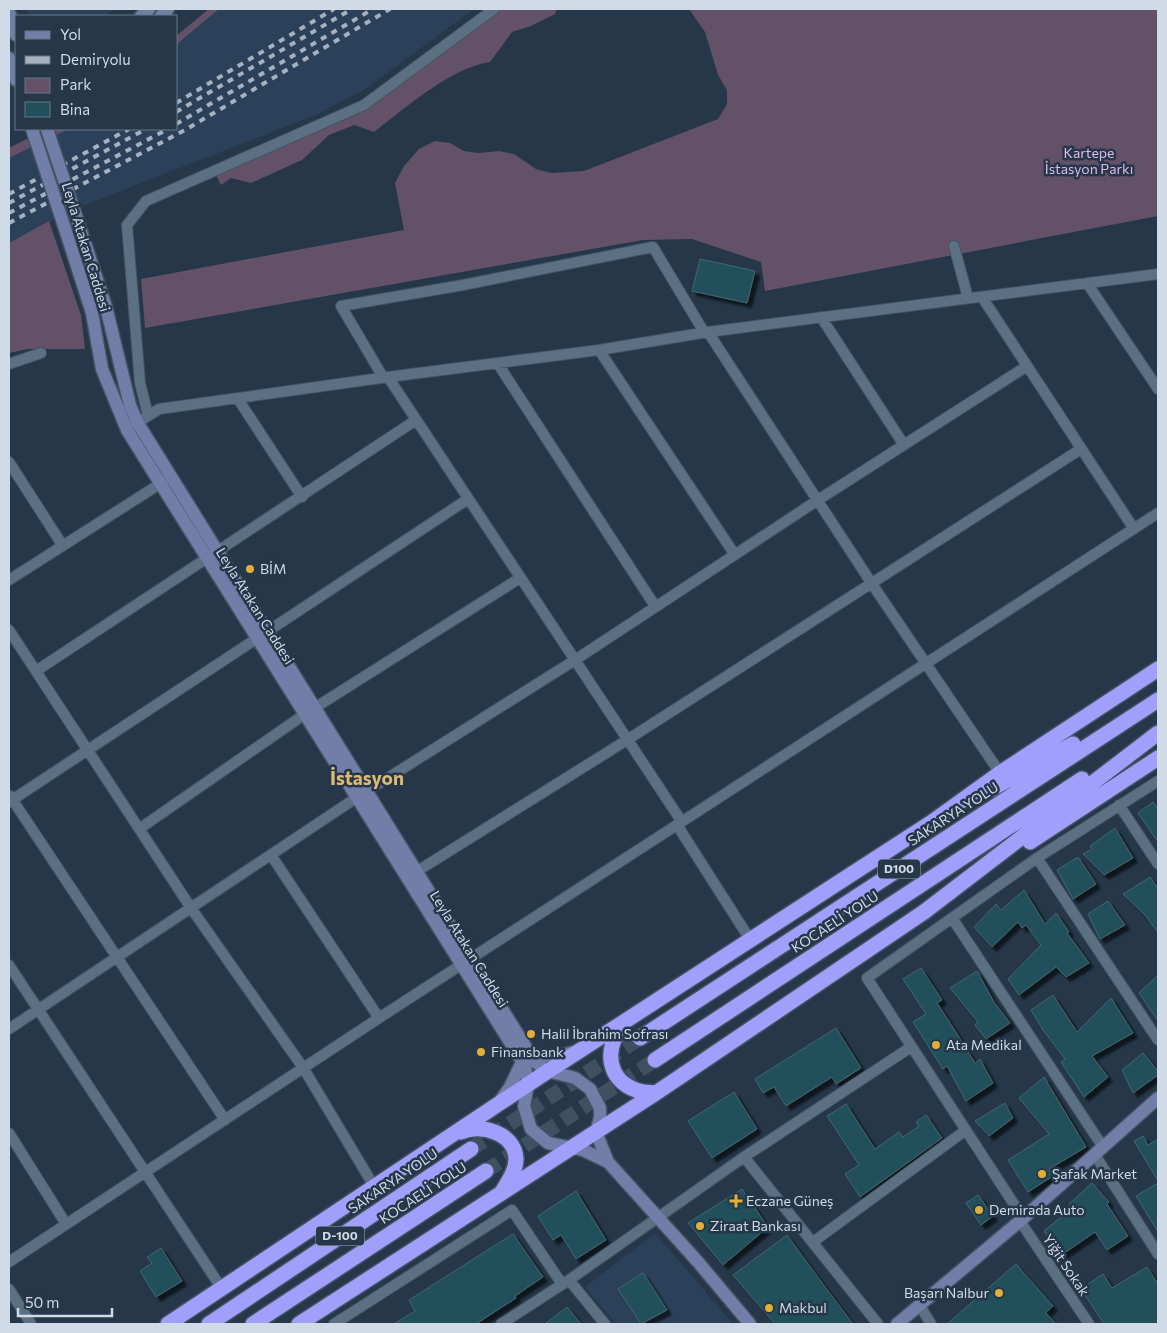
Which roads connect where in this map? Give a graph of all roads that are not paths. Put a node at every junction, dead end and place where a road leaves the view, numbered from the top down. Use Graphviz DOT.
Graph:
graph roads {
  1 [pos="494,9"];
  2 [pos="9,12"];
  3 [pos="15,32"];
  4 [pos="9,58"];
  5 [pos="15,75"];
  6 [pos="32,130"];
  7 [pos="47,130"];
  8 [pos="954,246"];
  9 [pos="1158,274"];
  10 [pos="1087,283"];
  11 [pos="982,297"];
  12 [pos="968,298"];
  13 [pos="822,317"];
  14 [pos="706,332"];
  15 [pos="599,350"];
  16 [pos="41,353"];
  17 [pos="9,364"];
  18 [pos="498,364"];
  19 [pos="1027,366"];
  20 [pos="385,377"];
  21 [pos="1158,390"];
  22 [pos="238,399"];
  23 [pos="142,418"];
  24 [pos="416,420"];
  25 [pos="127,430"];
  26 [pos="904,445"];
  27 [pos="1081,449"];
  28 [pos="9,462"];
  29 [pos="166,480"];
  30 [pos="302,497"];
  31 [pos="468,499"];
  32 [pos="818,500"];
  33 [pos="1158,513"];
  34 [pos="1134,528"];
  35 [pos="62,546"];
  36 [pos="212,554"];
  37 [pos="735,555"];
  38 [pos="520,578"];
  39 [pos="9,580"];
  40 [pos="872,584"];
  41 [pos="655,606"];
  42 [pos="9,630"];
  43 [pos="262,633"];
  44 [pos="575,660"];
  45 [pos="926,663"];
  46 [pos="1158,669"];
  47 [pos="36,671"];
  48 [pos="1158,698"];
  49 [pos="310,711"];
  50 [pos="1158,731"];
  51 [pos="627,740"];
  52 [pos="88,751"];
  53 [pos="1158,758"];
  54 [pos="1000,773"];
  55 [pos="1158,781"];
  56 [pos="361,795"];
  57 [pos="10,799"];
  58 [pos="1119,805"];
  59 [pos="932,822"];
  60 [pos="680,823"];
  61 [pos="139,829"];
  62 [pos="271,855"];
  63 [pos="1036,858"];
  64 [pos="1158,864"];
  65 [pos="411,875"];
  66 [pos="191,908"];
  67 [pos="924,912"];
  68 [pos="952,918"];
  69 [pos="752,941"];
  70 [pos="116,958"];
  71 [pos="466,963"];
  72 [pos="9,965"];
  73 [pos="38,1010"];
  74 [pos="379,1018"];
  75 [pos="626,1022"];
  76 [pos="9,1029"];
  77 [pos="640,1038"];
  78 [pos="1158,1040"];
  79 [pos="911,1047"];
  80 [pos="583,1049"];
  81 [pos="655,1060"];
  82 [pos="528,1061"];
  83 [pos="304,1069"];
  84 [pos="548,1071"];
  85 [pos="528,1085"];
  86 [pos="656,1093"];
  87 [pos="1158,1098"];
  88 [pos="495,1106"];
  89 [pos="225,1120"];
  90 [pos="966,1130"];
  91 [pos="596,1132"];
  92 [pos="9,1133"];
  93 [pos="446,1140"];
  94 [pos="573,1147"];
  95 [pos="471,1149"];
  96 [pos="1099,1151"];
  97 [pos="744,1157"];
  98 [pos="608,1162"];
  99 [pos="145,1172"];
  100 [pos="486,1172"];
  101 [pos="375,1188"];
  102 [pos="502,1193"];
  103 [pos="657,1217"];
  104 [pos="1021,1220"];
  105 [pos="66,1224"];
  106 [pos="813,1242"];
  107 [pos="1158,1254"];
  108 [pos="9,1262"];
  109 [pos="566,1282"];
  110 [pos="9,1289"];
  111 [pos="222,1289"];
  112 [pos="920,1306"];
  113 [pos="31,1324"];
  114 [pos="168,1324"];
  115 [pos="209,1324"];
  116 [pos="254,1324"];
  117 [pos="299,1324"];
  118 [pos="334,1324"];
  119 [pos="501,1324"];
  120 [pos="606,1324"];
  121 [pos="750,1324"];
  122 [pos="878,1324"];
  123 [pos="897,1324"];
  124 [pos="931,1324"];
  125 [pos="1089,1324"];
  1 -- 23 [label="street"];
  2 -- 3 [label="main road"];
  4 -- 5 [label="main road"];
  6 -- 25 [label="main road, Leyla Atakan Caddesi, bridge"];
  7 -- 23 [label="main road, Leyla Atakan Caddesi, bridge"];
  8 -- 12 [label="street"];
  9 -- 10 [label="street"];
  10 -- 11 [label="street"];
  10 -- 21 [label="street"];
  11 -- 12 [label="street"];
  11 -- 19 [label="street"];
  12 -- 13 [label="street"];
  13 -- 14 [label="street"];
  13 -- 26 [label="street"];
  14 -- 15 [label="street"];
  14 -- 20 [label="street"];
  14 -- 32 [label="street"];
  15 -- 18 [label="street"];
  15 -- 37 [label="street"];
  16 -- 17 [label="street"];
  18 -- 20 [label="street"];
  18 -- 41 [label="street"];
  19 -- 26 [label="street"];
  19 -- 27 [label="street"];
  20 -- 22 [label="street"];
  20 -- 24 [label="street"];
  22 -- 23 [label="street"];
  22 -- 30 [label="street"];
  23 -- 25 [label="street"];
  23 -- 29 [label="main road, Leyla Atakan Caddesi"];
  24 -- 30 [label="street"];
  24 -- 31 [label="street"];
  25 -- 29 [label="main road, Leyla Atakan Caddesi"];
  26 -- 32 [label="street"];
  27 -- 34 [label="street"];
  27 -- 40 [label="street"];
  28 -- 35 [label="street"];
  29 -- 35 [label="street"];
  29 -- 36 [label="main road, Leyla Atakan Caddesi"];
  30 -- 36 [label="street"];
  31 -- 38 [label="street"];
  31 -- 43 [label="street"];
  32 -- 37 [label="street"];
  32 -- 40 [label="street"];
  33 -- 34 [label="street"];
  34 -- 45 [label="street"];
  35 -- 39 [label="street"];
  36 -- 43 [label="main road, Leyla Atakan Caddesi"];
  36 -- 47 [label="street"];
  37 -- 41 [label="street"];
  38 -- 44 [label="street"];
  38 -- 49 [label="street"];
  40 -- 45 [label="street"];
  40 -- 51 [label="street"];
  41 -- 44 [label="street"];
  42 -- 47 [label="street"];
  43 -- 49 [label="main road, Leyla Atakan Caddesi"];
  43 -- 52 [label="street"];
  44 -- 51 [label="street"];
  44 -- 56 [label="street"];
  45 -- 54 [label="street"];
  45 -- 60 [label="street"];
  46 -- 54 [label="highway"];
  47 -- 52 [label="street"];
  48 -- 59 [label="highway"];
  48 -- 77 [label="highway, SAKARYA YOLU / D100"];
  49 -- 56 [label="main road, Leyla Atakan Caddesi"];
  49 -- 61 [label="street"];
  50 -- 67 [label="highway"];
  50 -- 81 [label="highway, KOCAELİ YOLU / D100"];
  51 -- 60 [label="street"];
  51 -- 65 [label="street"];
  52 -- 57 [label="street"];
  52 -- 61 [label="street"];
  53 -- 67 [label="highway"];
  54 -- 59 [label="highway"];
  55 -- 58 [label="street"];
  56 -- 62 [label="street"];
  56 -- 65 [label="main road, Leyla Atakan Caddesi"];
  57 -- 70 [label="street"];
  58 -- 63 [label="street"];
  58 -- 64 [label="street"];
  59 -- 69 [label="highway"];
  60 -- 69 [label="street"];
  60 -- 71 [label="street"];
  61 -- 66 [label="street"];
  62 -- 66 [label="street"];
  62 -- 74 [label="street"];
  63 -- 68 [label="street"];
  63 -- 78 [label="street"];
  65 -- 71 [label="main road, Leyla Atakan Caddesi"];
  66 -- 70 [label="street"];
  66 -- 83 [label="street"];
  67 -- 86 [label="highway"];
  68 -- 79 [label="street, Yiğit Sokak"];
  68 -- 96 [label="street"];
  69 -- 75 [label="highway"];
  70 -- 73 [label="street"];
  70 -- 89 [label="street"];
  71 -- 74 [label="street"];
  71 -- 82 [label="main road, Leyla Atakan Caddesi"];
  72 -- 73 [label="street"];
  73 -- 76 [label="street"];
  73 -- 99 [label="street"];
  74 -- 83 [label="street"];
  75 -- 80 [label="highway"];
  75 -- 86 [label="highway"];
  79 -- 90 [label="street, Yiğit Sokak"];
  79 -- 97 [label="street"];
  80 -- 82 [label="main road"];
  80 -- 84 [label="highway"];
  82 -- 84 [label="main road"];
  82 -- 85 [label="main road"];
  82 -- 88 [label="main road"];
  83 -- 89 [label="street"];
  83 -- 101 [label="street"];
  84 -- 85 [label="highway"];
  84 -- 91 [label="main road"];
  85 -- 88 [label="highway"];
  85 -- 94 [label="main road"];
  86 -- 91 [label="highway"];
  87 -- 96 [label="main road"];
  88 -- 93 [label="highway"];
  89 -- 99 [label="street"];
  90 -- 104 [label="street, Yiğit Sokak"];
  90 -- 106 [label="street"];
  91 -- 94 [label="highway"];
  91 -- 98 [label="main road"];
  92 -- 105 [label="street"];
  93 -- 101 [label="highway"];
  93 -- 102 [label="highway"];
  94 -- 98 [label="main road"];
  94 -- 102 [label="highway"];
  95 -- 115 [label="highway, SAKARYA YOLU / D-100"];
  96 -- 104 [label="main road"];
  96 -- 107 [label="street"];
  97 -- 103 [label="street"];
  97 -- 106 [label="street"];
  98 -- 103 [label="main road"];
  99 -- 105 [label="street"];
  99 -- 111 [label="street"];
  100 -- 116 [label="highway, KOCAELİ YOLU / D-100"];
  101 -- 111 [label="highway"];
  102 -- 117 [label="highway"];
  103 -- 109 [label="street"];
  103 -- 121 [label="main road"];
  104 -- 112 [label="main road"];
  104 -- 125 [label="street, Yiğit Sokak"];
  105 -- 108 [label="street"];
  106 -- 122 [label="street"];
  109 -- 118 [label="street"];
  109 -- 119 [label="street"];
  109 -- 120 [label="street"];
  110 -- 113 [label="street"];
  111 -- 114 [label="highway"];
  112 -- 123 [label="main road"];
  112 -- 124 [label="street"];
}
